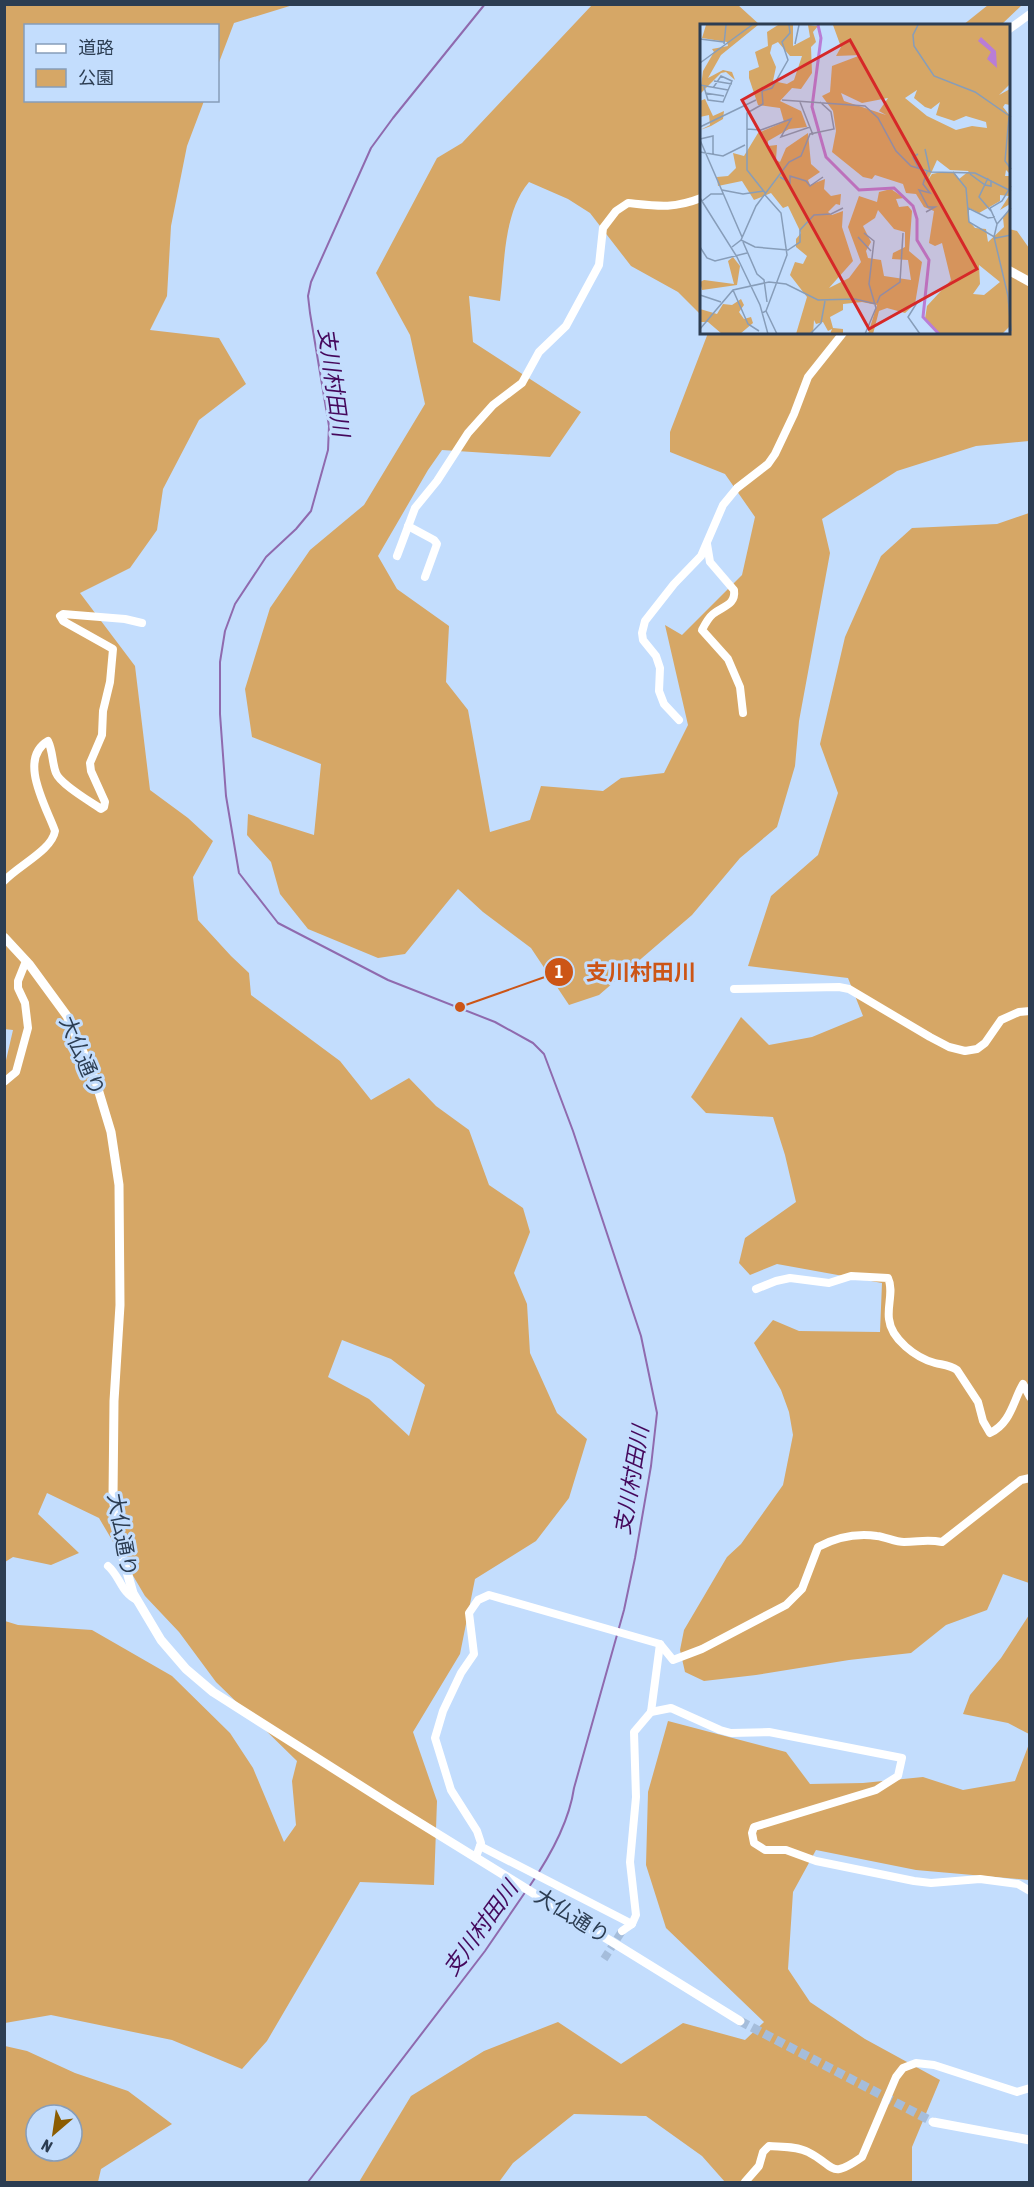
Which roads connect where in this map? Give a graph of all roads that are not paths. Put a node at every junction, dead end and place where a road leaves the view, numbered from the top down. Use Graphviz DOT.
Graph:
graph roads {
  1 [pos="1029,14"];
  2 [pos="1010,28"];
  3 [pos="700,198"];
  4 [pos="1010,271"];
  5 [pos="1029,282"];
  6 [pos="842,334"];
  7 [pos="408,526"];
  8 [pos="707,542"];
  9 [pos="397,556"];
  10 [pos="425,576"];
  11 [pos="142,623"];
  12 [pos="743,713"];
  13 [pos="679,720"];
  14 [pos="4,881"];
  15 [pos="4,937"];
  16 [pos="26,961"];
  17 [pos="734,989"];
  18 [pos="1029,1011"];
  19 [pos="4,1082"];
  20 [pos="756,1288"];
  21 [pos="1029,1397"];
  22 [pos="1029,1478"];
  23 [pos="108,1566"];
  24 [pos="137,1600"];
  25 [pos="660,1644"];
  26 [pos="651,1712"];
  27 [pos="480,1846"];
  28 [pos="476,1857"];
  29 [pos="1029,1891"];
  30 [pos="632,1924"];
  31 [pos="622,1931"];
  32 [pos="740,2021"];
  33 [pos="1029,2088"];
  34 [pos="933,2122"];
  35 [pos="1029,2140"];
  36 [pos="744,2182"];
  1 -- 2 [label="street"];
  3 -- 7 [label="street"];
  4 -- 5 [label="street"];
  6 -- 8 [label="street"];
  7 -- 9 [label="street"];
  7 -- 10 [label="street"];
  8 -- 12 [label="street"];
  8 -- 13 [label="street"];
  11 -- 14 [label="street"];
  15 -- 16 [label="street, 大仏通り"];
  16 -- 19 [label="street"];
  16 -- 24 [label="street, 大仏通り"];
  17 -- 18 [label="street"];
  20 -- 21 [label="street"];
  22 -- 25 [label="street"];
  23 -- 24 [label="street"];
  24 -- 28 [label="street, 大仏通り"];
  25 -- 26 [label="street"];
  25 -- 27 [label="street"];
  26 -- 29 [label="street"];
  26 -- 30 [label="street"];
  27 -- 28 [label="street"];
  27 -- 30 [label="street"];
  28 -- 32 [label="street, 大仏通り"];
  30 -- 31 [label="street"];
  33 -- 36 [label="street"];
  34 -- 35 [label="street"];
}
